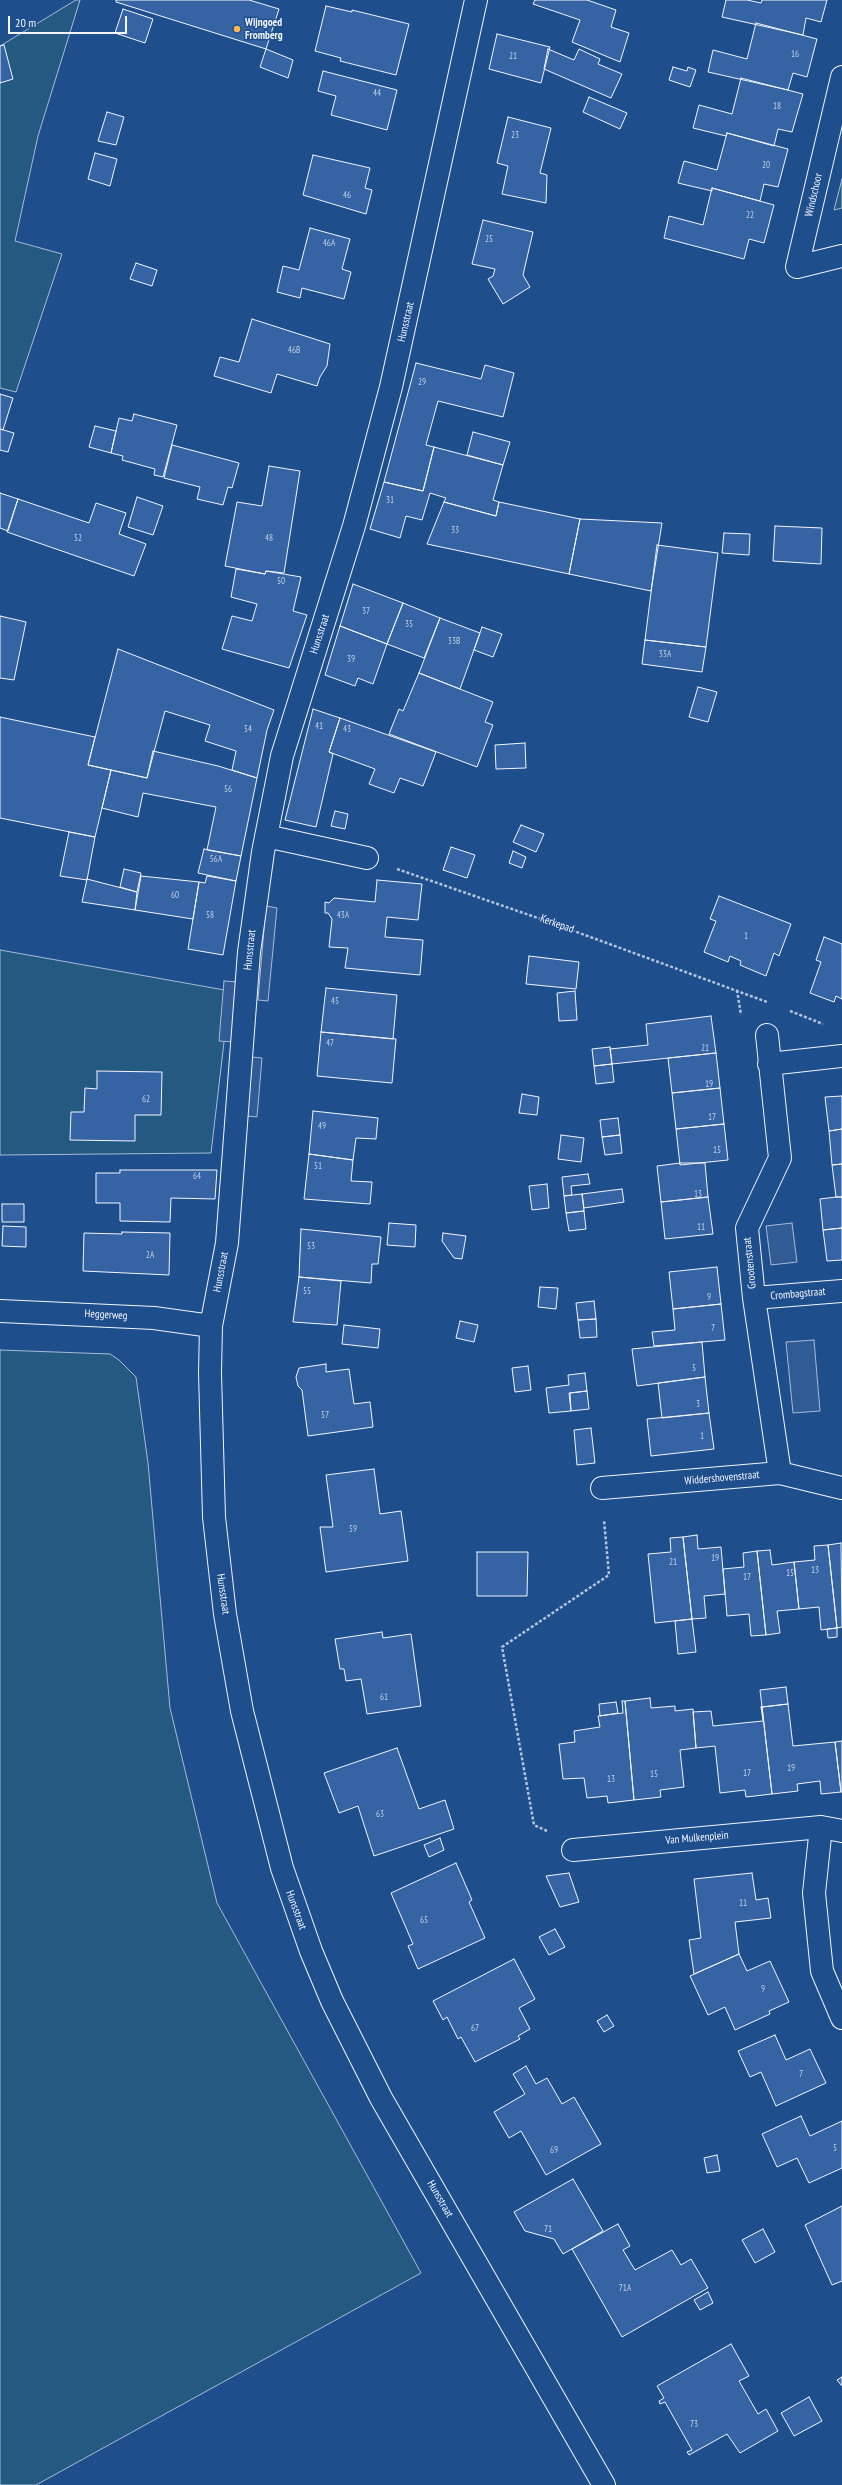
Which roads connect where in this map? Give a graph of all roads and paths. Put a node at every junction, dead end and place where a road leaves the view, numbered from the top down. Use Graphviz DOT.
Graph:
graph roads {
  1 [pos="476,0"];
  2 [pos="842,77"];
  3 [pos="842,256"];
  4 [pos="266,836"];
  5 [pos="367,858"];
  6 [pos="772,1004"];
  7 [pos="786,1010"];
  8 [pos="828,1026"];
  9 [pos="767,1035"];
  10 [pos="842,1056"];
  11 [pos="769,1064"];
  12 [pos="842,1290"];
  13 [pos="754,1298"];
  14 [pos="0,1311"];
  15 [pos="211,1326"];
  16 [pos="780,1473"];
  17 [pos="602,1488"];
  18 [pos="842,1488"];
  19 [pos="821,1827"];
  20 [pos="842,1831"];
  21 [pos="573,1850"];
  22 [pos="842,2018"];
  23 [pos="604,2485"];
  1 -- 4 [label="street, Hunsstraat"];
  2 -- 3 [label="street, Windschoor"];
  4 -- 5 [label="street"];
  4 -- 15 [label="street, Hunsstraat"];
  5 -- 6 [label="path, Kerkepad"];
  7 -- 8 [label="path"];
  9 -- 11 [label="street, Grootenstraat"];
  10 -- 11 [label="street"];
  11 -- 13 [label="street, Grootenstraat"];
  12 -- 13 [label="street, Crombagstraat"];
  13 -- 16 [label="street, Grootenstraat"];
  14 -- 15 [label="street, Heggerweg"];
  15 -- 23 [label="street, Hunsstraat"];
  16 -- 17 [label="street, Widdershovenstraat"];
  16 -- 18 [label="street, Widdershovenstraat"];
  17 -- 21 [label="path"];
  19 -- 20 [label="street, Van Mulkenplein"];
  19 -- 21 [label="street, Van Mulkenplein"];
  19 -- 22 [label="street"];
}
